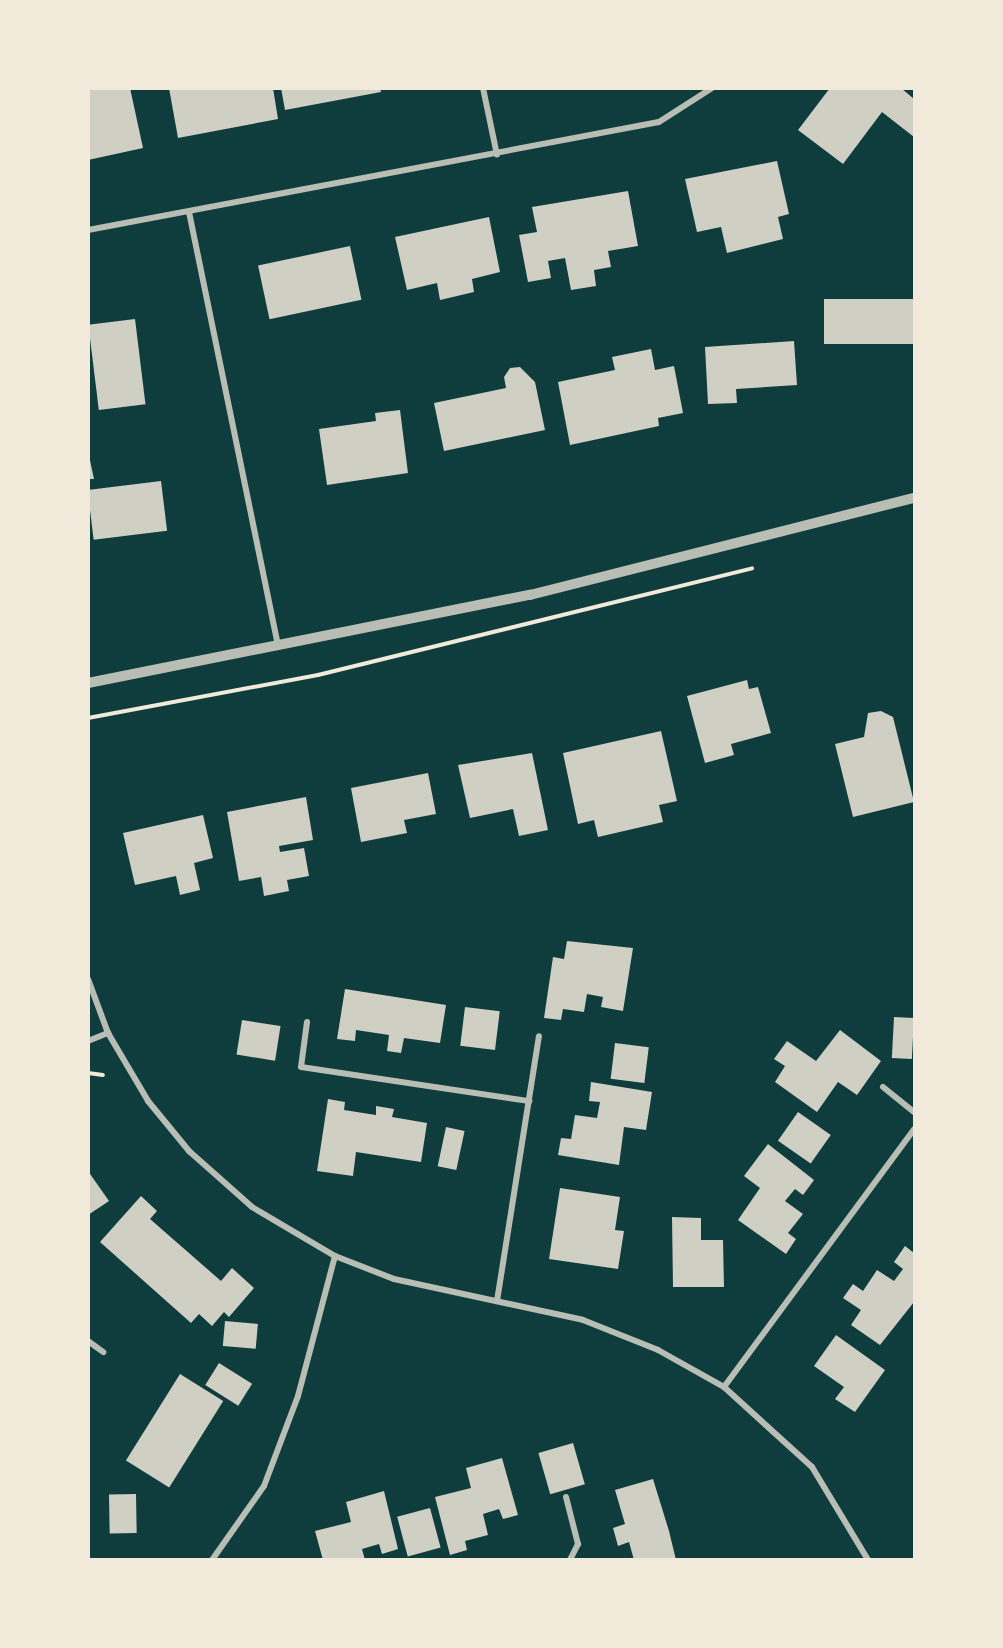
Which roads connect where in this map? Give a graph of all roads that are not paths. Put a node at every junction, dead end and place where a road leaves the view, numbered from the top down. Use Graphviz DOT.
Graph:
graph roads {
  1 [pos="483,88"];
  2 [pos="712,88"];
  3 [pos="497,155"];
  4 [pos="189,212"];
  5 [pos="88,230"];
  6 [pos="915,498"];
  7 [pos="278,648"];
  8 [pos="88,683"];
  9 [pos="88,979"];
  10 [pos="307,1022"];
  11 [pos="108,1033"];
  12 [pos="539,1036"];
  13 [pos="88,1041"];
  14 [pos="884,1088"];
  15 [pos="529,1101"];
  16 [pos="915,1112"];
  17 [pos="915,1129"];
  18 [pos="335,1256"];
  19 [pos="496,1301"];
  20 [pos="88,1341"];
  21 [pos="102,1352"];
  22 [pos="724,1387"];
  23 [pos="566,1497"];
  24 [pos="212,1560"];
  25 [pos="570,1560"];
  26 [pos="868,1560"];
  1 -- 3 [label="street"];
  2 -- 3 [label="street"];
  3 -- 4 [label="street"];
  4 -- 5 [label="street"];
  4 -- 7 [label="street"];
  6 -- 7 [label="street"];
  7 -- 8 [label="street"];
  9 -- 11 [label="street"];
  10 -- 15 [label="street"];
  11 -- 13 [label="street"];
  11 -- 18 [label="street"];
  12 -- 15 [label="street"];
  14 -- 16 [label="street"];
  15 -- 19 [label="street"];
  17 -- 22 [label="street"];
  18 -- 19 [label="street"];
  18 -- 24 [label="street"];
  19 -- 22 [label="street"];
  20 -- 21 [label="street"];
  22 -- 26 [label="street"];
  23 -- 25 [label="street"];
}
